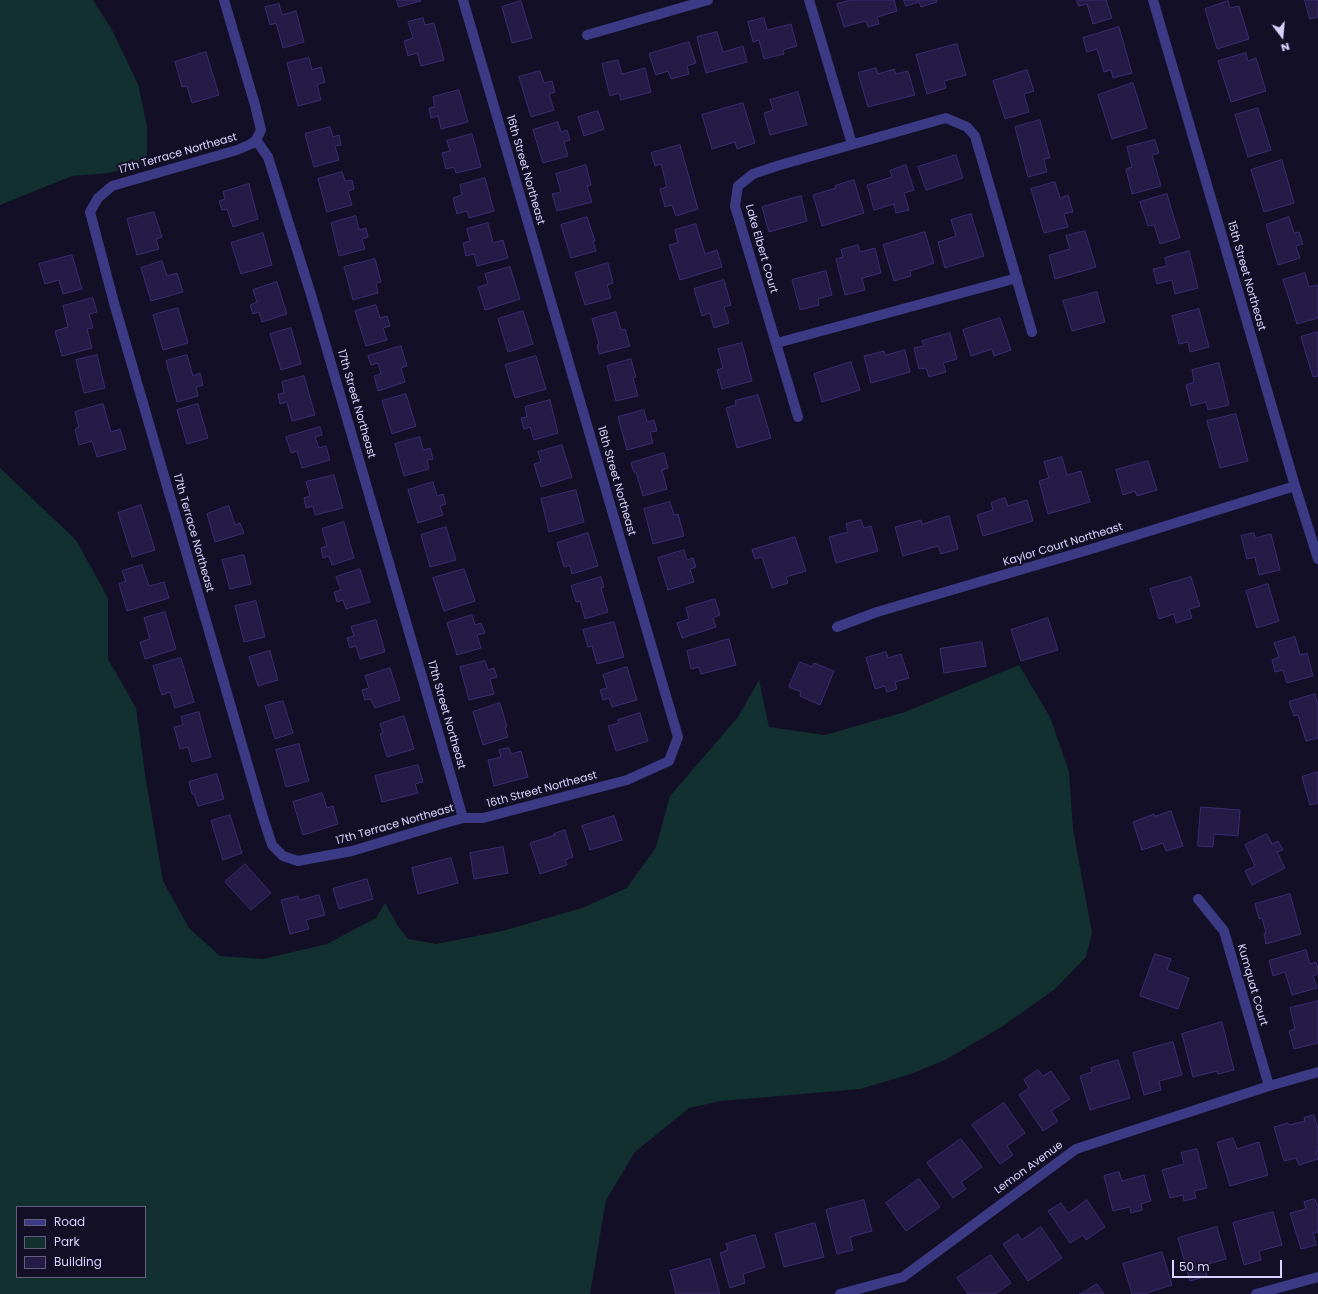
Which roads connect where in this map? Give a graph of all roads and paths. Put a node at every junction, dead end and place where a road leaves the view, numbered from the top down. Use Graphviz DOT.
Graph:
graph roads {
  1 [pos="224,0"];
  2 [pos="463,0"];
  3 [pos="708,0"];
  4 [pos="809,0"];
  5 [pos="1153,0"];
  6 [pos="588,35"];
  7 [pos="256,140"];
  8 [pos="852,144"];
  9 [pos="1017,278"];
  10 [pos="1032,332"];
  11 [pos="777,343"];
  12 [pos="798,417"];
  13 [pos="1295,486"];
  14 [pos="1318,559"];
  15 [pos="837,627"];
  16 [pos="463,818"];
  17 [pos="1198,899"];
  18 [pos="1318,1072"];
  19 [pos="1270,1086"];
  20 [pos="1318,1277"];
  21 [pos="840,1294"];
  22 [pos="1256,1294"];
  1 -- 7 [label="street"];
  2 -- 16 [label="street, 16th Street Northeast"];
  3 -- 6 [label="street"];
  4 -- 8 [label="street"];
  5 -- 13 [label="street, 15th Street Northeast"];
  7 -- 16 [label="street, 17th Street Northeast"];
  7 -- 16 [label="street, 17th Terrace Northeast"];
  8 -- 9 [label="street, Lake Elbert Court"];
  8 -- 11 [label="street, Lake Elbert Court"];
  9 -- 10 [label="street, Lake Elbert Court"];
  9 -- 11 [label="street"];
  11 -- 12 [label="street, Lake Elbert Court"];
  13 -- 14 [label="street, 15th Street Northeast"];
  13 -- 15 [label="street, Kaylor Court Northeast"];
  17 -- 19 [label="street, Kumquat Court"];
  18 -- 19 [label="street, Lemon Avenue"];
  19 -- 21 [label="street, Lemon Avenue"];
  20 -- 22 [label="street"];
}
